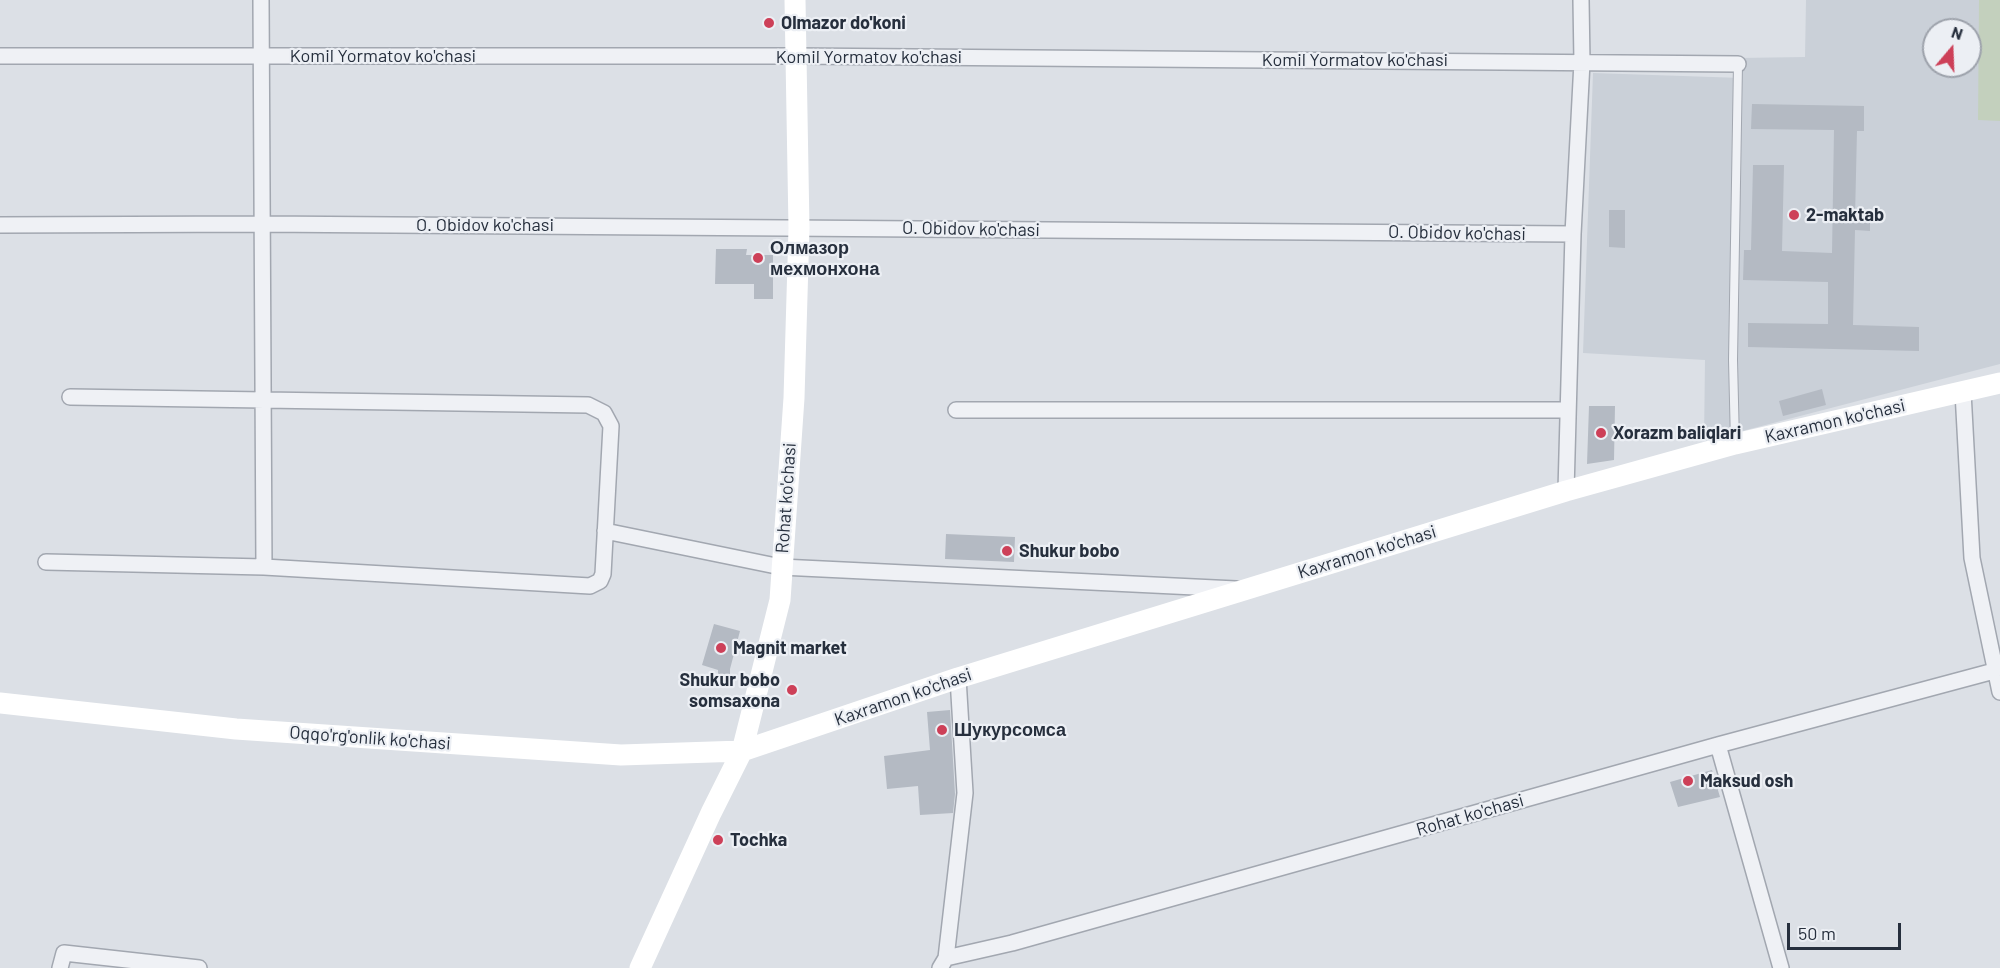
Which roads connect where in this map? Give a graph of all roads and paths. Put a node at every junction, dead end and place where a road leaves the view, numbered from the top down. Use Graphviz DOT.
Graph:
graph roads {
  1 [pos="261,0"];
  2 [pos="795,0"];
  3 [pos="1581,0"];
  4 [pos="0,56"];
  5 [pos="795,56"];
  6 [pos="260,57"];
  7 [pos="1582,62"];
  8 [pos="1738,64"];
  9 [pos="262,224"];
  10 [pos="0,225"];
  11 [pos="799,228"];
  12 [pos="1573,234"];
  13 [pos="2000,383"];
  14 [pos="1963,392"];
  15 [pos="70,397"];
  16 [pos="263,400"];
  17 [pos="956,410"];
  18 [pos="1568,410"];
  19 [pos="1735,444"];
  20 [pos="1566,491"];
  21 [pos="605,531"];
  22 [pos="46,562"];
  23 [pos="264,567"];
  24 [pos="781,567"];
  25 [pos="1245,589"];
  26 [pos="1994,670"];
  27 [pos="958,678"];
  28 [pos="2000,692"];
  29 [pos="0,703"];
  30 [pos="1718,746"];
  31 [pos="742,752"];
  32 [pos="943,963"];
  33 [pos="60,968"];
  34 [pos="199,968"];
  35 [pos="640,968"];
  36 [pos="1781,968"];
  1 -- 6 [label="street"];
  2 -- 5 [label="street, Rohat ko'chasi"];
  3 -- 7 [label="street"];
  4 -- 6 [label="street, Komil Yormatov ko'chasi"];
  5 -- 6 [label="street, Komil Yormatov ko'chasi"];
  5 -- 7 [label="street, Komil Yormatov ko'chasi"];
  5 -- 11 [label="street, Rohat ko'chasi"];
  6 -- 9 [label="street"];
  7 -- 8 [label="street, Komil Yormatov ko'chasi"];
  7 -- 12 [label="street"];
  8 -- 19 [label="lane"];
  9 -- 10 [label="street, O. Obidov ko'chasi"];
  9 -- 11 [label="street, O. Obidov ko'chasi"];
  9 -- 16 [label="street"];
  11 -- 12 [label="street, O. Obidov ko'chasi"];
  11 -- 24 [label="street, Rohat ko'chasi"];
  12 -- 18 [label="street"];
  13 -- 14 [label="street, Kaxramon ko'chasi"];
  14 -- 19 [label="street, Kaxramon ko'chasi"];
  14 -- 26 [label="street"];
  15 -- 16 [label="street"];
  16 -- 21 [label="street"];
  16 -- 23 [label="street"];
  17 -- 18 [label="street"];
  18 -- 20 [label="street"];
  19 -- 20 [label="street, Kaxramon ko'chasi"];
  20 -- 25 [label="street, Kaxramon ko'chasi"];
  21 -- 23 [label="street"];
  21 -- 24 [label="street"];
  22 -- 23 [label="street"];
  24 -- 25 [label="street"];
  24 -- 31 [label="street, Rohat ko'chasi"];
  25 -- 27 [label="street, Kaxramon ko'chasi"];
  26 -- 28 [label="street"];
  26 -- 30 [label="street, Rohat ko'chasi"];
  27 -- 31 [label="street, Kaxramon ko'chasi"];
  27 -- 32 [label="street, Rohat ko'chasi"];
  29 -- 31 [label="street, Oqqo'rg'onlik ko'chasi"];
  30 -- 32 [label="street, Rohat ko'chasi"];
  30 -- 36 [label="street"];
  31 -- 35 [label="street, Rohat ko'chasi"];
  33 -- 34 [label="street"];
}
